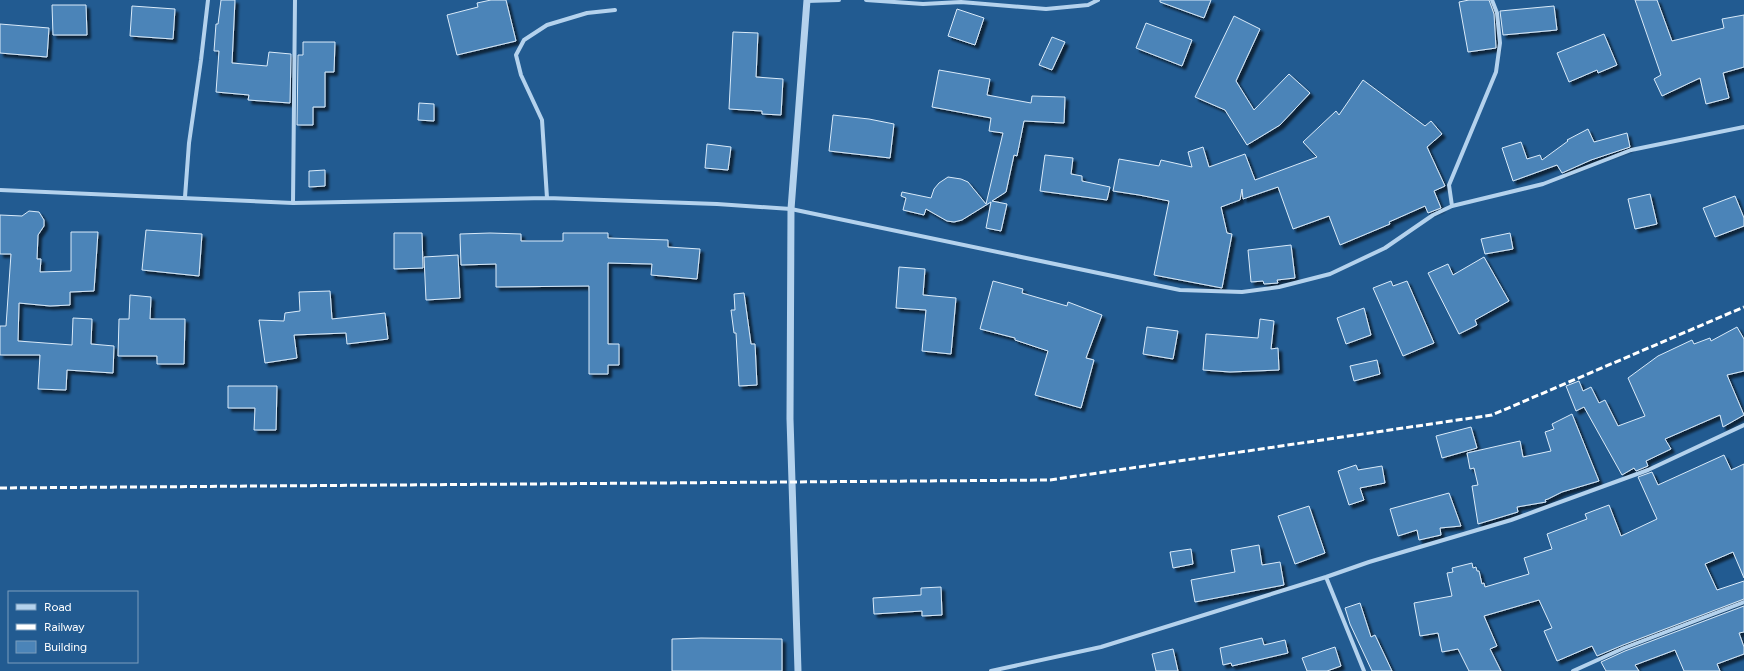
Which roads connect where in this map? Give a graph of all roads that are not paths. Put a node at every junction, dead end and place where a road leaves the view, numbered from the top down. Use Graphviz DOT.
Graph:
graph roads {
  1 [pos="208,0"];
  2 [pos="295,0"];
  3 [pos="839,0"];
  4 [pos="866,0"];
  5 [pos="1098,0"];
  6 [pos="1492,0"];
  7 [pos="807,1"];
  8 [pos="615,10"];
  9 [pos="1744,127"];
  10 [pos="0,190"];
  11 [pos="185,197"];
  12 [pos="547,198"];
  13 [pos="293,203"];
  14 [pos="1452,206"];
  15 [pos="792,209"];
  16 [pos="1744,425"];
  17 [pos="1326,577"];
  18 [pos="1744,602"];
  19 [pos="798,671"];
  20 [pos="991,671"];
  21 [pos="1364,671"];
  22 [pos="1573,671"];
  1 -- 11 [label="street"];
  2 -- 13 [label="street"];
  3 -- 7 [label="street"];
  4 -- 5 [label="street"];
  6 -- 14 [label="street"];
  7 -- 15 [label="street"];
  8 -- 12 [label="street"];
  9 -- 14 [label="street"];
  10 -- 11 [label="street"];
  11 -- 13 [label="street"];
  12 -- 13 [label="street"];
  12 -- 15 [label="street"];
  14 -- 15 [label="street"];
  15 -- 19 [label="street"];
  16 -- 17 [label="street"];
  17 -- 20 [label="street"];
  17 -- 21 [label="street"];
  18 -- 22 [label="street"];
}
